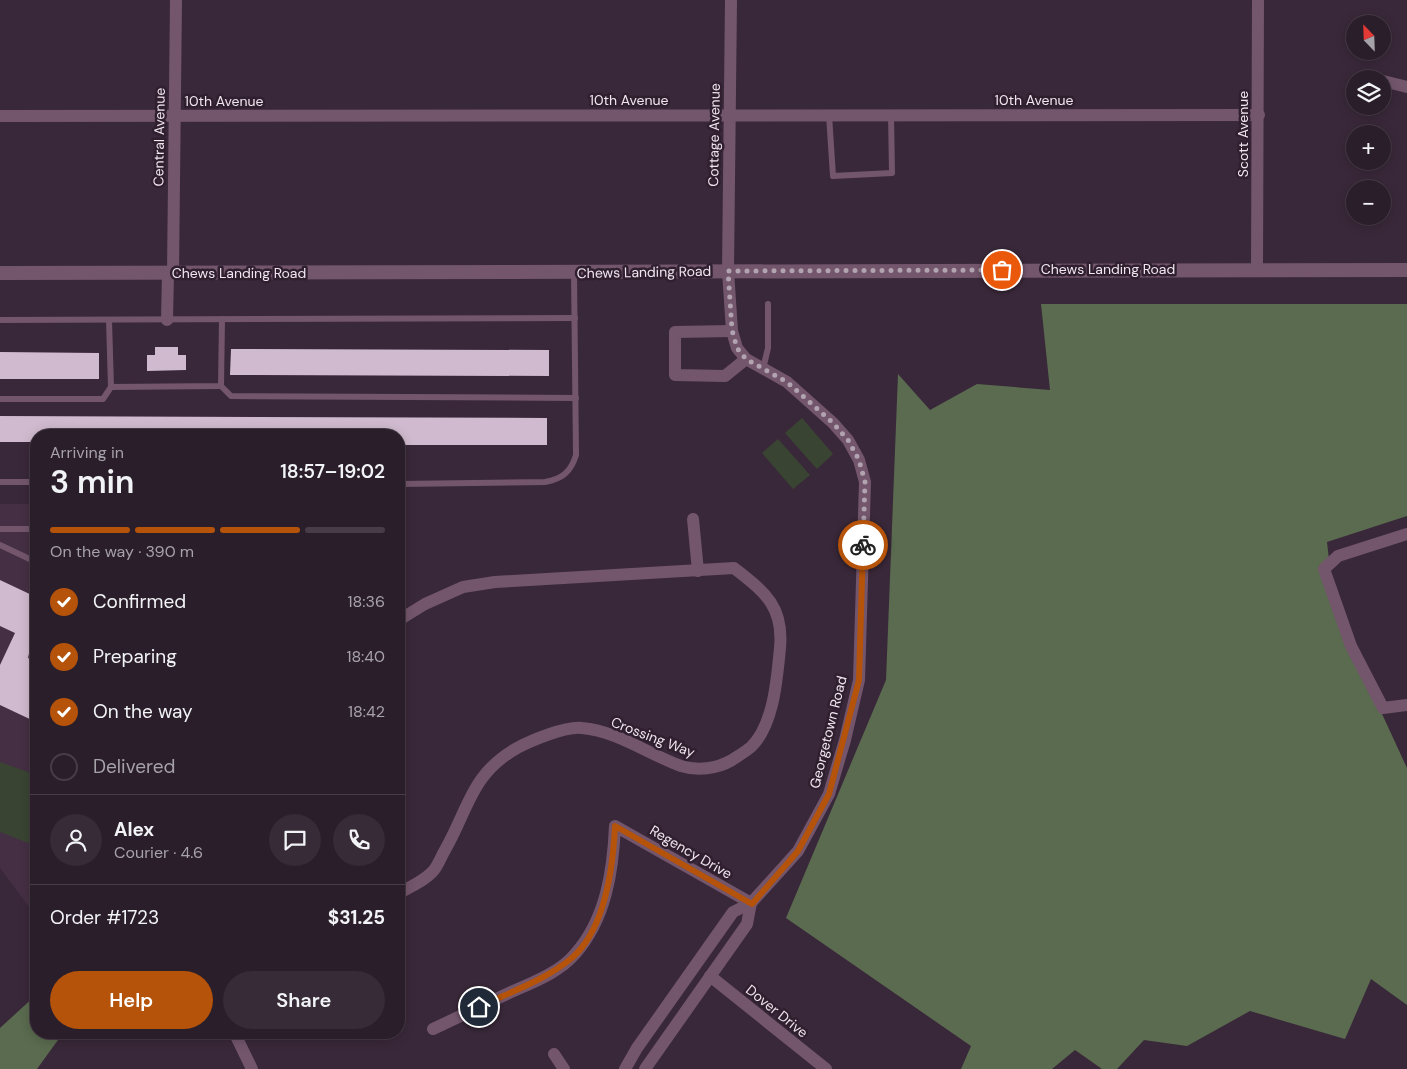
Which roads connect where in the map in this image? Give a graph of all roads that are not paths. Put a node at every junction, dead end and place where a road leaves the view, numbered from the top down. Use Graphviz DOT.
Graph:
graph roads {
  1 [pos="176,0"];
  2 [pos="731,0"];
  3 [pos="1258,0"];
  4 [pos="1391,83"];
  5 [pos="1407,87"];
  6 [pos="729,115"];
  7 [pos="830,115"];
  8 [pos="891,115"];
  9 [pos="1259,115"];
  10 [pos="0,116"];
  11 [pos="174,116"];
  12 [pos="1257,268"];
  13 [pos="1407,270"];
  14 [pos="728,271"];
  15 [pos="0,273"];
  16 [pos="170,273"];
  17 [pos="574,273"];
  18 [pos="768,304"];
  19 [pos="575,318"];
  20 [pos="222,319"];
  21 [pos="0,320"];
  22 [pos="109,320"];
  23 [pos="167,320"];
  24 [pos="732,330"];
  25 [pos="746,359"];
  26 [pos="763,368"];
  27 [pos="221,386"];
  28 [pos="111,387"];
  29 [pos="576,398"];
  30 [pos="0,399"];
  31 [pos="0,482"];
  32 [pos="30,482"];
  33 [pos="405,484"];
  34 [pos="693,519"];
  35 [pos="0,529"];
  36 [pos="30,529"];
  37 [pos="1407,534"];
  38 [pos="0,545"];
  39 [pos="30,559"];
  40 [pos="698,571"];
  41 [pos="405,616"];
  42 [pos="1407,705"];
  43 [pos="405,889"];
  44 [pos="752,904"];
  45 [pos="710,976"];
  46 [pos="433,1029"];
  47 [pos="237,1039"];
  48 [pos="554,1054"];
  49 [pos="628,1065"];
  50 [pos="252,1069"];
  51 [pos="564,1069"];
  52 [pos="644,1069"];
  53 [pos="826,1069"];
  1 -- 11 [label="street, Central Avenue"];
  2 -- 6 [label="street, Cottage Avenue"];
  3 -- 9 [label="street, Scott Avenue"];
  4 -- 5 [label="street"];
  6 -- 7 [label="street, 10th Avenue"];
  6 -- 11 [label="street, 10th Avenue"];
  6 -- 14 [label="street, Cottage Avenue"];
  7 -- 8 [label="street, 10th Avenue"];
  7 -- 8 [label="lane"];
  8 -- 9 [label="street, 10th Avenue"];
  9 -- 12 [label="street, Scott Avenue"];
  10 -- 11 [label="street, 10th Avenue"];
  11 -- 16 [label="street, Central Avenue"];
  12 -- 13 [label="street, Chews Landing Road"];
  12 -- 14 [label="street, Chews Landing Road"];
  14 -- 17 [label="street, Chews Landing Road"];
  14 -- 24 [label="street"];
  15 -- 16 [label="street, Chews Landing Road"];
  16 -- 17 [label="street, Chews Landing Road"];
  16 -- 23 [label="street, Central Avenue"];
  17 -- 19 [label="lane"];
  18 -- 26 [label="lane"];
  19 -- 20 [label="lane"];
  19 -- 29 [label="lane"];
  20 -- 23 [label="lane"];
  20 -- 27 [label="lane"];
  21 -- 22 [label="lane"];
  22 -- 23 [label="lane"];
  22 -- 28 [label="lane"];
  24 -- 25 [label="street"];
  24 -- 25 [label="street"];
  25 -- 26 [label="street, Georgetown Road"];
  26 -- 44 [label="street, Georgetown Road"];
  27 -- 28 [label="lane"];
  27 -- 29 [label="lane"];
  28 -- 30 [label="lane"];
  29 -- 33 [label="lane"];
  31 -- 32 [label="lane"];
  34 -- 40 [label="street"];
  35 -- 36 [label="lane"];
  37 -- 42 [label="street"];
  38 -- 39 [label="lane"];
  40 -- 41 [label="street, Crossing Way"];
  40 -- 43 [label="street, Crossing Way"];
  44 -- 45 [label="street, Georgetown Road"];
  44 -- 46 [label="street, Regency Drive"];
  44 -- 49 [label="street, Georgetown Road"];
  45 -- 52 [label="street, Georgetown Road"];
  45 -- 53 [label="street, Dover Drive"];
  47 -- 50 [label="street"];
  48 -- 51 [label="street"];
  49 -- 52 [label="street"];
}
